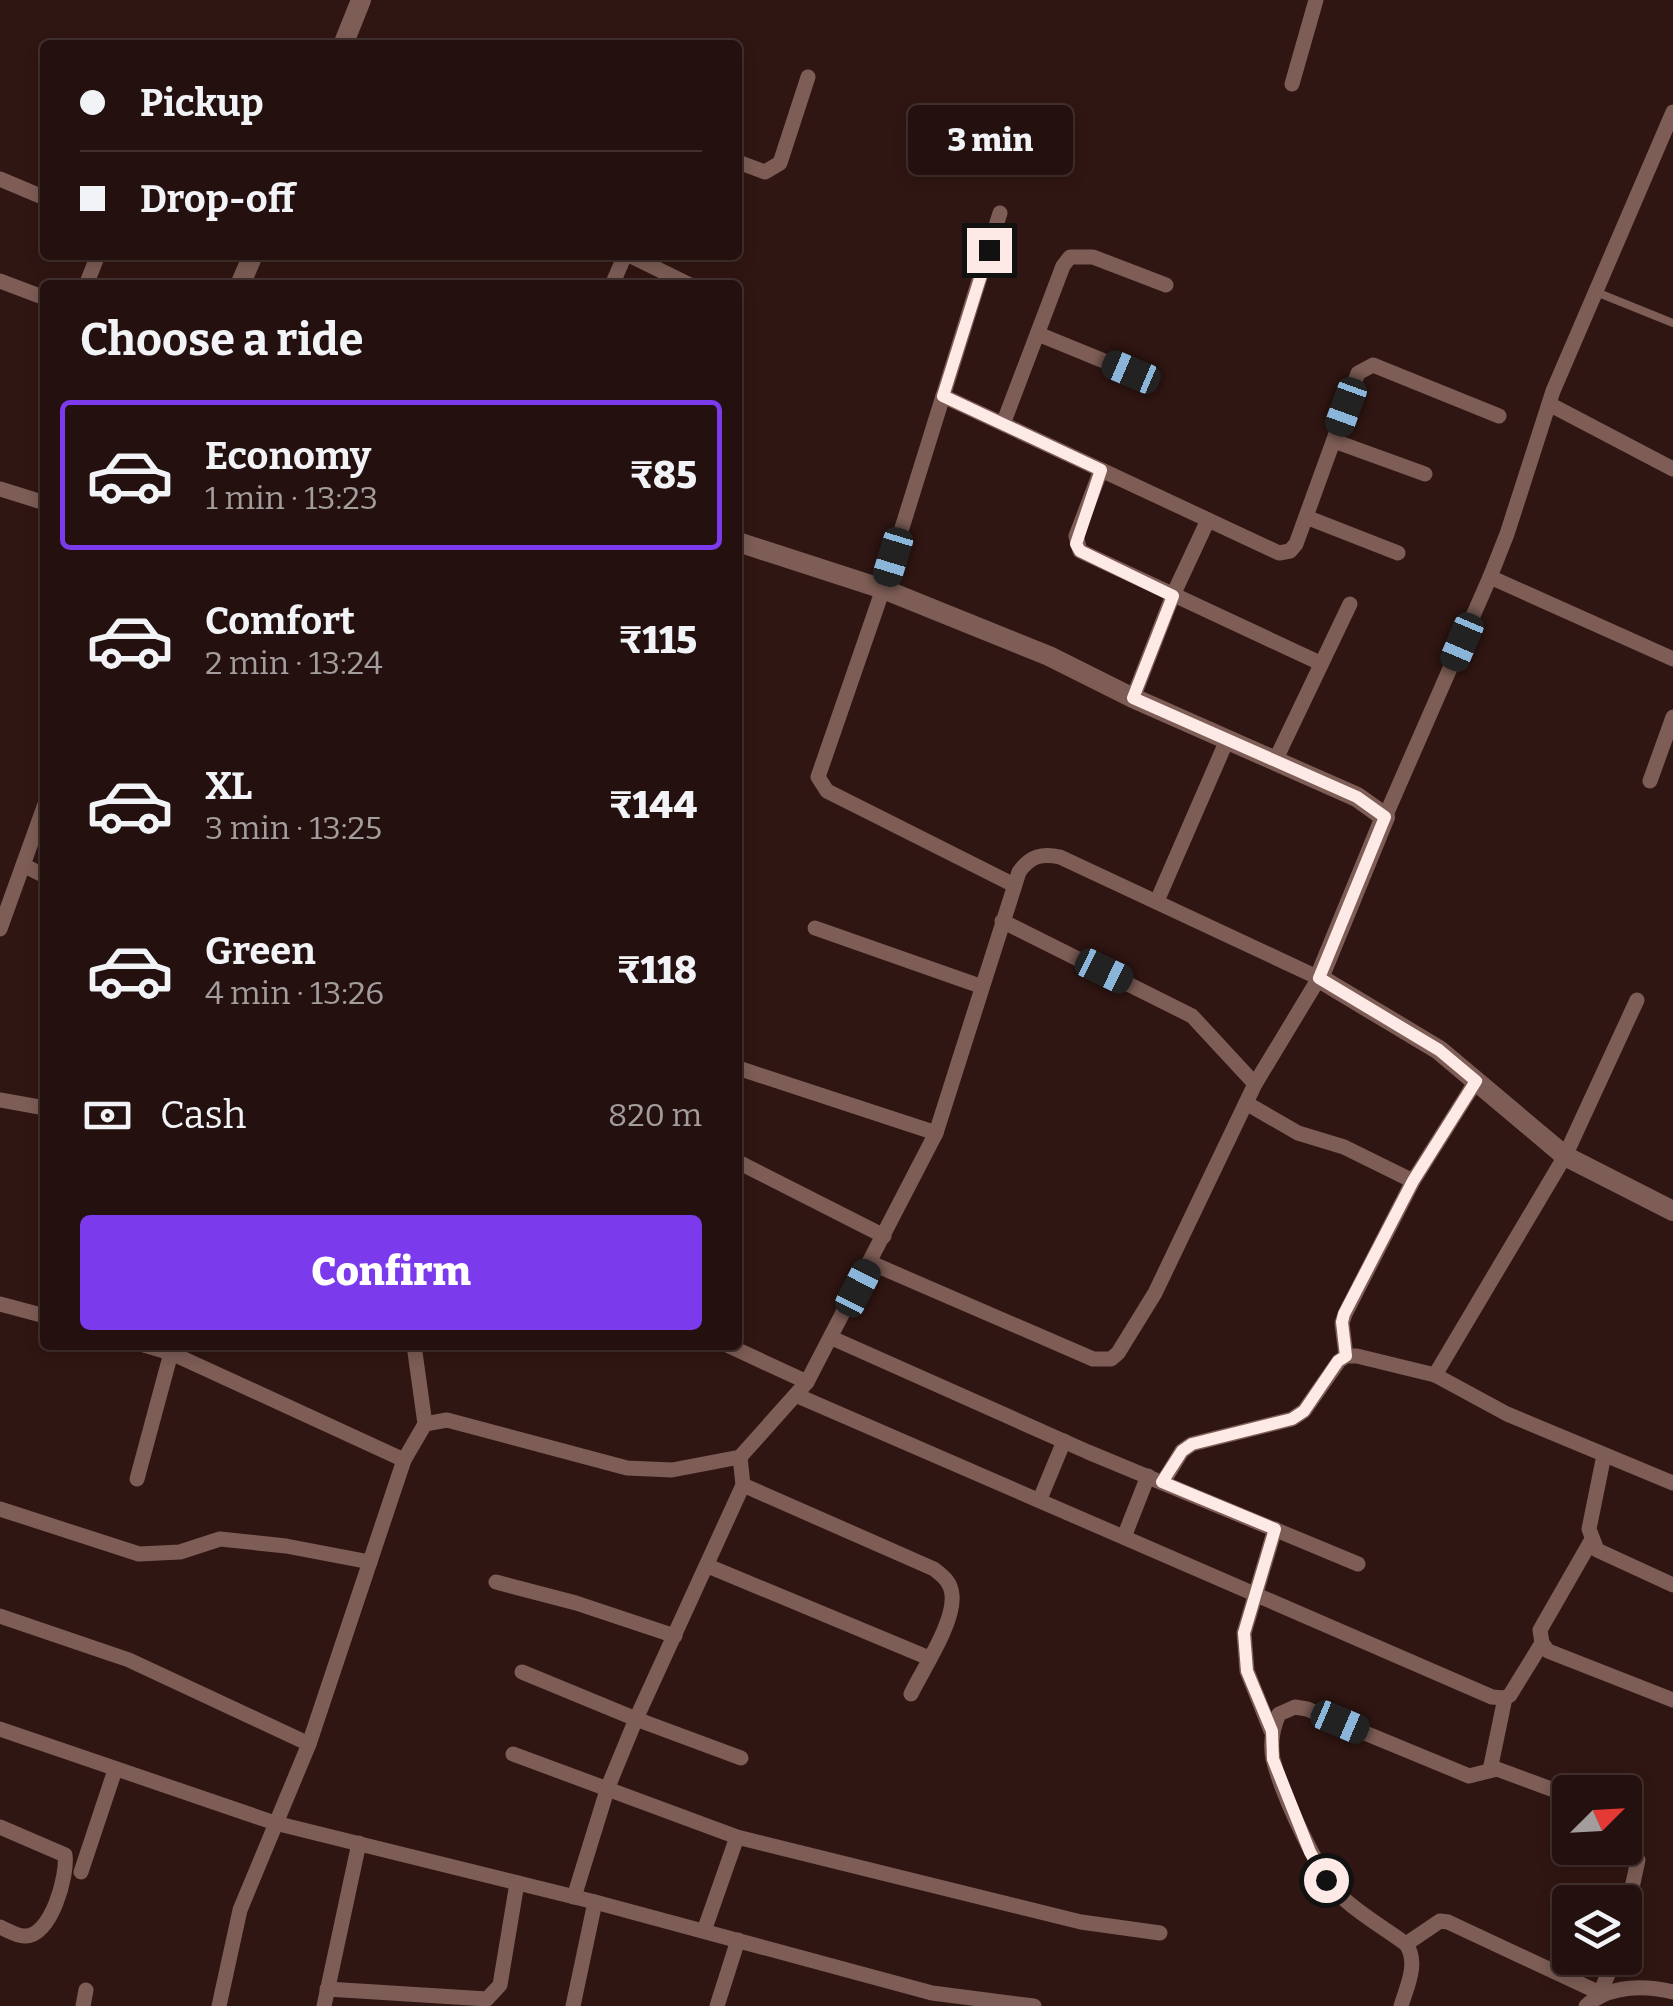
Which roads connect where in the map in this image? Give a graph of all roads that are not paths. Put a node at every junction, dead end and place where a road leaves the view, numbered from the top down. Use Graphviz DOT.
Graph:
graph roads {
  1 [pos="361,0"];
  2 [pos="1316,0"];
  3 [pos="345,40"];
  4 [pos="808,77"];
  5 [pos="1292,84"];
  6 [pos="1673,112"];
  7 [pos="742,163"];
  8 [pos="0,178"];
  9 [pos="40,196"];
  10 [pos="1000,213"];
  11 [pos="638,260"];
  12 [pos="680,280"];
  13 [pos="0,282"];
  14 [pos="1166,285"];
  15 [pos="1596,292"];
  16 [pos="40,296"];
  17 [pos="1673,323"];
  18 [pos="1038,334"];
  19 [pos="1131,372"];
  20 [pos="943,396"];
  21 [pos="1549,404"];
  22 [pos="1500,416"];
  23 [pos="1003,424"];
  24 [pos="1334,441"];
  25 [pos="1673,469"];
  26 [pos="1101,470"];
  27 [pos="1425,474"];
  28 [pos="0,489"];
  29 [pos="40,501"];
  30 [pos="1306,517"];
  31 [pos="1208,520"];
  32 [pos="742,543"];
  33 [pos="1398,552"];
  34 [pos="1490,576"];
  35 [pos="883,589"];
  36 [pos="1173,596"];
  37 [pos="1350,604"];
  38 [pos="1673,659"];
  39 [pos="1320,663"];
  40 [pos="1133,698"];
  41 [pos="1673,717"];
  42 [pos="1227,740"];
  43 [pos="1275,761"];
  44 [pos="1650,781"];
  45 [pos="40,817"];
  46 [pos="1385,817"];
  47 [pos="22,865"];
  48 [pos="40,874"];
  49 [pos="1014,885"];
  50 [pos="1157,902"];
  51 [pos="1002,921"];
  52 [pos="815,928"];
  53 [pos="0,929"];
  54 [pos="1319,978"];
  55 [pos="980,986"];
  56 [pos="1637,1000"];
  57 [pos="742,1069"];
  58 [pos="1476,1081"];
  59 [pos="1254,1084"];
  60 [pos="0,1100"];
  61 [pos="1246,1102"];
  62 [pos="40,1107"];
  63 [pos="936,1132"];
  64 [pos="1565,1156"];
  65 [pos="742,1164"];
  66 [pos="1413,1181"];
  67 [pos="1673,1211"];
  68 [pos="884,1236"];
  69 [pos="871,1263"];
  70 [pos="0,1304"];
  71 [pos="40,1315"];
  72 [pos="832,1338"];
  73 [pos="161,1350"];
  74 [pos="415,1350"];
  75 [pos="737,1350"];
  76 [pos="171,1353"];
  77 [pos="1346,1356"];
  78 [pos="1435,1375"];
  79 [pos="803,1389"];
  80 [pos="424,1424"];
  81 [pos="1064,1441"];
  82 [pos="1604,1454"];
  83 [pos="740,1457"];
  84 [pos="404,1460"];
  85 [pos="137,1478"];
  86 [pos="1155,1479"];
  87 [pos="1673,1484"];
  88 [pos="743,1486"];
  89 [pos="1040,1499"];
  90 [pos="0,1509"];
  91 [pos="1275,1529"];
  92 [pos="1124,1537"];
  93 [pos="1591,1541"];
  94 [pos="370,1562"];
  95 [pos="1358,1564"];
  96 [pos="708,1566"];
  97 [pos="496,1582"];
  98 [pos="1673,1585"];
  99 [pos="1252,1595"];
  100 [pos="0,1616"];
  101 [pos="675,1636"];
  102 [pos="1542,1643"];
  103 [pos="929,1658"];
  104 [pos="522,1672"];
  105 [pos="911,1694"];
  106 [pos="1505,1698"];
  107 [pos="1673,1700"];
  108 [pos="636,1719"];
  109 [pos="0,1730"];
  110 [pos="1272,1731"];
  111 [pos="309,1744"];
  112 [pos="513,1754"];
  113 [pos="741,1758"];
  114 [pos="115,1770"];
  115 [pos="1490,1770"];
  116 [pos="608,1787"];
  117 [pos="1552,1789"];
  118 [pos="274,1823"];
  119 [pos="0,1827"];
  120 [pos="736,1837"];
  121 [pos="359,1843"];
  122 [pos="81,1872"];
  123 [pos="516,1883"];
  124 [pos="574,1897"];
  125 [pos="595,1902"];
  126 [pos="0,1928"];
  127 [pos="704,1931"];
  128 [pos="1160,1933"];
  129 [pos="738,1940"];
  130 [pos="1406,1944"];
  131 [pos="1608,1975"];
  132 [pos="327,1989"];
  133 [pos="1673,1992"];
  134 [pos="1600,1994"];
  135 [pos="930,2000"];
  136 [pos="219,2006"];
  137 [pos="324,2006"];
  138 [pos="572,2006"];
  139 [pos="716,2006"];
  140 [pos="1034,2006"];
  141 [pos="1401,2006"];
  142 [pos="1586,2006"];
  1 -- 3 [label="street"];
  2 -- 5 [label="street"];
  4 -- 7 [label="street"];
  6 -- 15 [label="street"];
  8 -- 9 [label="street"];
  10 -- 20 [label="street"];
  11 -- 12 [label="street"];
  13 -- 16 [label="street"];
  14 -- 18 [label="street"];
  15 -- 17 [label="lane"];
  15 -- 21 [label="street"];
  18 -- 19 [label="street"];
  18 -- 23 [label="street"];
  20 -- 23 [label="street"];
  20 -- 35 [label="street"];
  21 -- 25 [label="street"];
  21 -- 34 [label="street"];
  22 -- 24 [label="street"];
  23 -- 26 [label="street"];
  24 -- 27 [label="street"];
  24 -- 30 [label="street"];
  26 -- 31 [label="street"];
  26 -- 36 [label="street"];
  28 -- 29 [label="street"];
  30 -- 31 [label="street"];
  30 -- 33 [label="street"];
  31 -- 36 [label="street"];
  32 -- 35 [label="street"];
  34 -- 38 [label="street"];
  34 -- 46 [label="street"];
  35 -- 40 [label="street"];
  35 -- 49 [label="street"];
  36 -- 39 [label="street"];
  36 -- 40 [label="street"];
  37 -- 39 [label="street"];
  39 -- 43 [label="street"];
  40 -- 42 [label="street"];
  41 -- 44 [label="street"];
  42 -- 43 [label="street"];
  42 -- 50 [label="street"];
  43 -- 46 [label="street"];
  45 -- 47 [label="street"];
  46 -- 54 [label="street"];
  47 -- 48 [label="street"];
  47 -- 53 [label="street"];
  49 -- 50 [label="street"];
  49 -- 51 [label="street"];
  50 -- 54 [label="street"];
  51 -- 55 [label="street"];
  51 -- 59 [label="street"];
  52 -- 55 [label="street"];
  54 -- 58 [label="street"];
  54 -- 59 [label="street"];
  55 -- 63 [label="street"];
  56 -- 64 [label="street"];
  57 -- 63 [label="street"];
  58 -- 64 [label="street"];
  58 -- 66 [label="street"];
  59 -- 61 [label="street"];
  60 -- 62 [label="street"];
  61 -- 66 [label="street"];
  61 -- 69 [label="street"];
  63 -- 68 [label="street"];
  64 -- 67 [label="street"];
  64 -- 78 [label="street"];
  65 -- 68 [label="street"];
  66 -- 77 [label="street"];
  68 -- 69 [label="street"];
  69 -- 72 [label="street"];
  70 -- 71 [label="street"];
  72 -- 79 [label="street"];
  72 -- 81 [label="street"];
  73 -- 76 [label="street"];
  74 -- 80 [label="street"];
  75 -- 79 [label="street"];
  76 -- 84 [label="street"];
  76 -- 85 [label="street"];
  77 -- 78 [label="street"];
  77 -- 86 [label="street"];
  78 -- 82 [label="street"];
  79 -- 83 [label="street"];
  79 -- 89 [label="street"];
  80 -- 83 [label="street"];
  80 -- 84 [label="street"];
  81 -- 86 [label="street"];
  81 -- 89 [label="street"];
  82 -- 87 [label="street"];
  82 -- 93 [label="street"];
  83 -- 88 [label="street"];
  84 -- 94 [label="street"];
  86 -- 91 [label="street"];
  86 -- 92 [label="street"];
  88 -- 96 [label="street"];
  88 -- 103 [label="street"];
  89 -- 92 [label="street"];
  90 -- 94 [label="street"];
  91 -- 95 [label="street"];
  91 -- 99 [label="street"];
  92 -- 99 [label="street"];
  93 -- 98 [label="street"];
  93 -- 102 [label="street"];
  94 -- 111 [label="street"];
  96 -- 101 [label="street"];
  96 -- 103 [label="street"];
  97 -- 101 [label="street"];
  99 -- 106 [label="street"];
  99 -- 110 [label="street"];
  100 -- 111 [label="street"];
  101 -- 108 [label="street"];
  102 -- 106 [label="street"];
  102 -- 107 [label="street"];
  103 -- 105 [label="street"];
  104 -- 108 [label="street"];
  106 -- 115 [label="street"];
  108 -- 113 [label="street"];
  108 -- 116 [label="street"];
  109 -- 114 [label="street"];
  110 -- 115 [label="street"];
  110 -- 130 [label="street"];
  111 -- 118 [label="street"];
  112 -- 116 [label="street"];
  114 -- 118 [label="street"];
  114 -- 122 [label="street"];
  115 -- 117 [label="street"];
  116 -- 120 [label="street"];
  116 -- 124 [label="street"];
  118 -- 121 [label="street"];
  118 -- 136 [label="street"];
  119 -- 126 [label="street"];
  120 -- 127 [label="street"];
  120 -- 128 [label="street"];
  121 -- 123 [label="street"];
  121 -- 132 [label="street"];
  123 -- 124 [label="street"];
  123 -- 132 [label="street"];
  124 -- 125 [label="street"];
  125 -- 127 [label="street"];
  125 -- 138 [label="street"];
  127 -- 129 [label="street"];
  129 -- 135 [label="street"];
  129 -- 139 [label="street"];
  130 -- 134 [label="street"];
  130 -- 141 [label="street"];
  131 -- 134 [label="street"];
  132 -- 137 [label="street"];
  133 -- 134 [label="street"];
  134 -- 142 [label="street"];
  135 -- 140 [label="street"];
}
